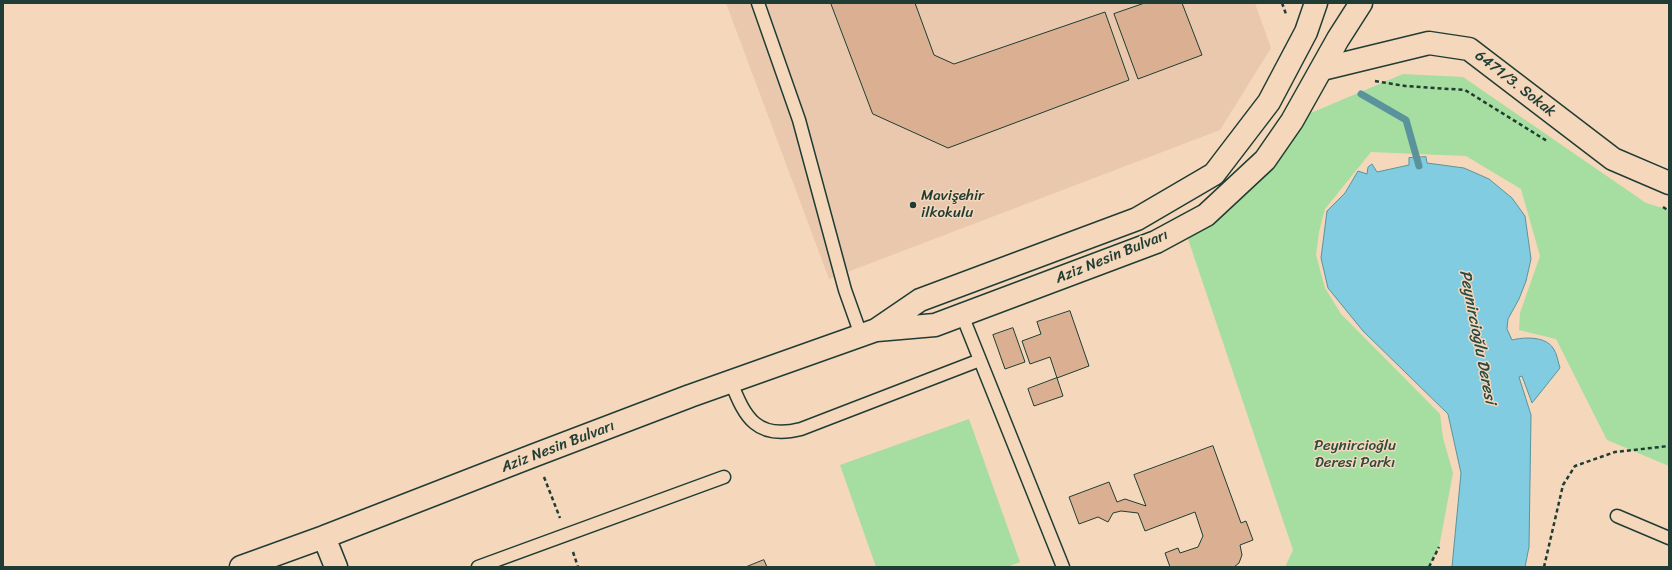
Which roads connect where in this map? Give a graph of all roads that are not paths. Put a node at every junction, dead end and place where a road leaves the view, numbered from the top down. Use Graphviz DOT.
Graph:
graph roads {
  1 [pos="758,3"];
  2 [pos="1316,3"];
  3 [pos="1361,3"];
  4 [pos="1322,69"];
  5 [pos="1669,183"];
  6 [pos="962,315"];
  7 [pos="868,333"];
  8 [pos="980,360"];
  9 [pos="731,382"];
  10 [pos="724,477"];
  11 [pos="1616,516"];
  12 [pos="324,537"];
  13 [pos="1669,538"];
  14 [pos="241,567"];
  15 [pos="336,567"];
  16 [pos="478,567"];
  17 [pos="1063,567"];
  1 -- 7 [label="lane"];
  2 -- 7 [label="street, Aziz Nesin Bulvarı"];
  3 -- 4 [label="street, Aziz Nesin Bulvarı"];
  4 -- 5 [label="street, 6471/3. Sokak"];
  4 -- 6 [label="street, Aziz Nesin Bulvarı"];
  6 -- 7 [label="street, Aziz Nesin Bulvarı"];
  6 -- 8 [label="lane"];
  7 -- 9 [label="street, Aziz Nesin Bulvarı"];
  8 -- 9 [label="lane"];
  8 -- 17 [label="lane"];
  9 -- 12 [label="street, Aziz Nesin Bulvarı"];
  10 -- 16 [label="lane"];
  11 -- 13 [label="lane"];
  12 -- 14 [label="street, Aziz Nesin Bulvarı"];
  12 -- 15 [label="street"];
}
